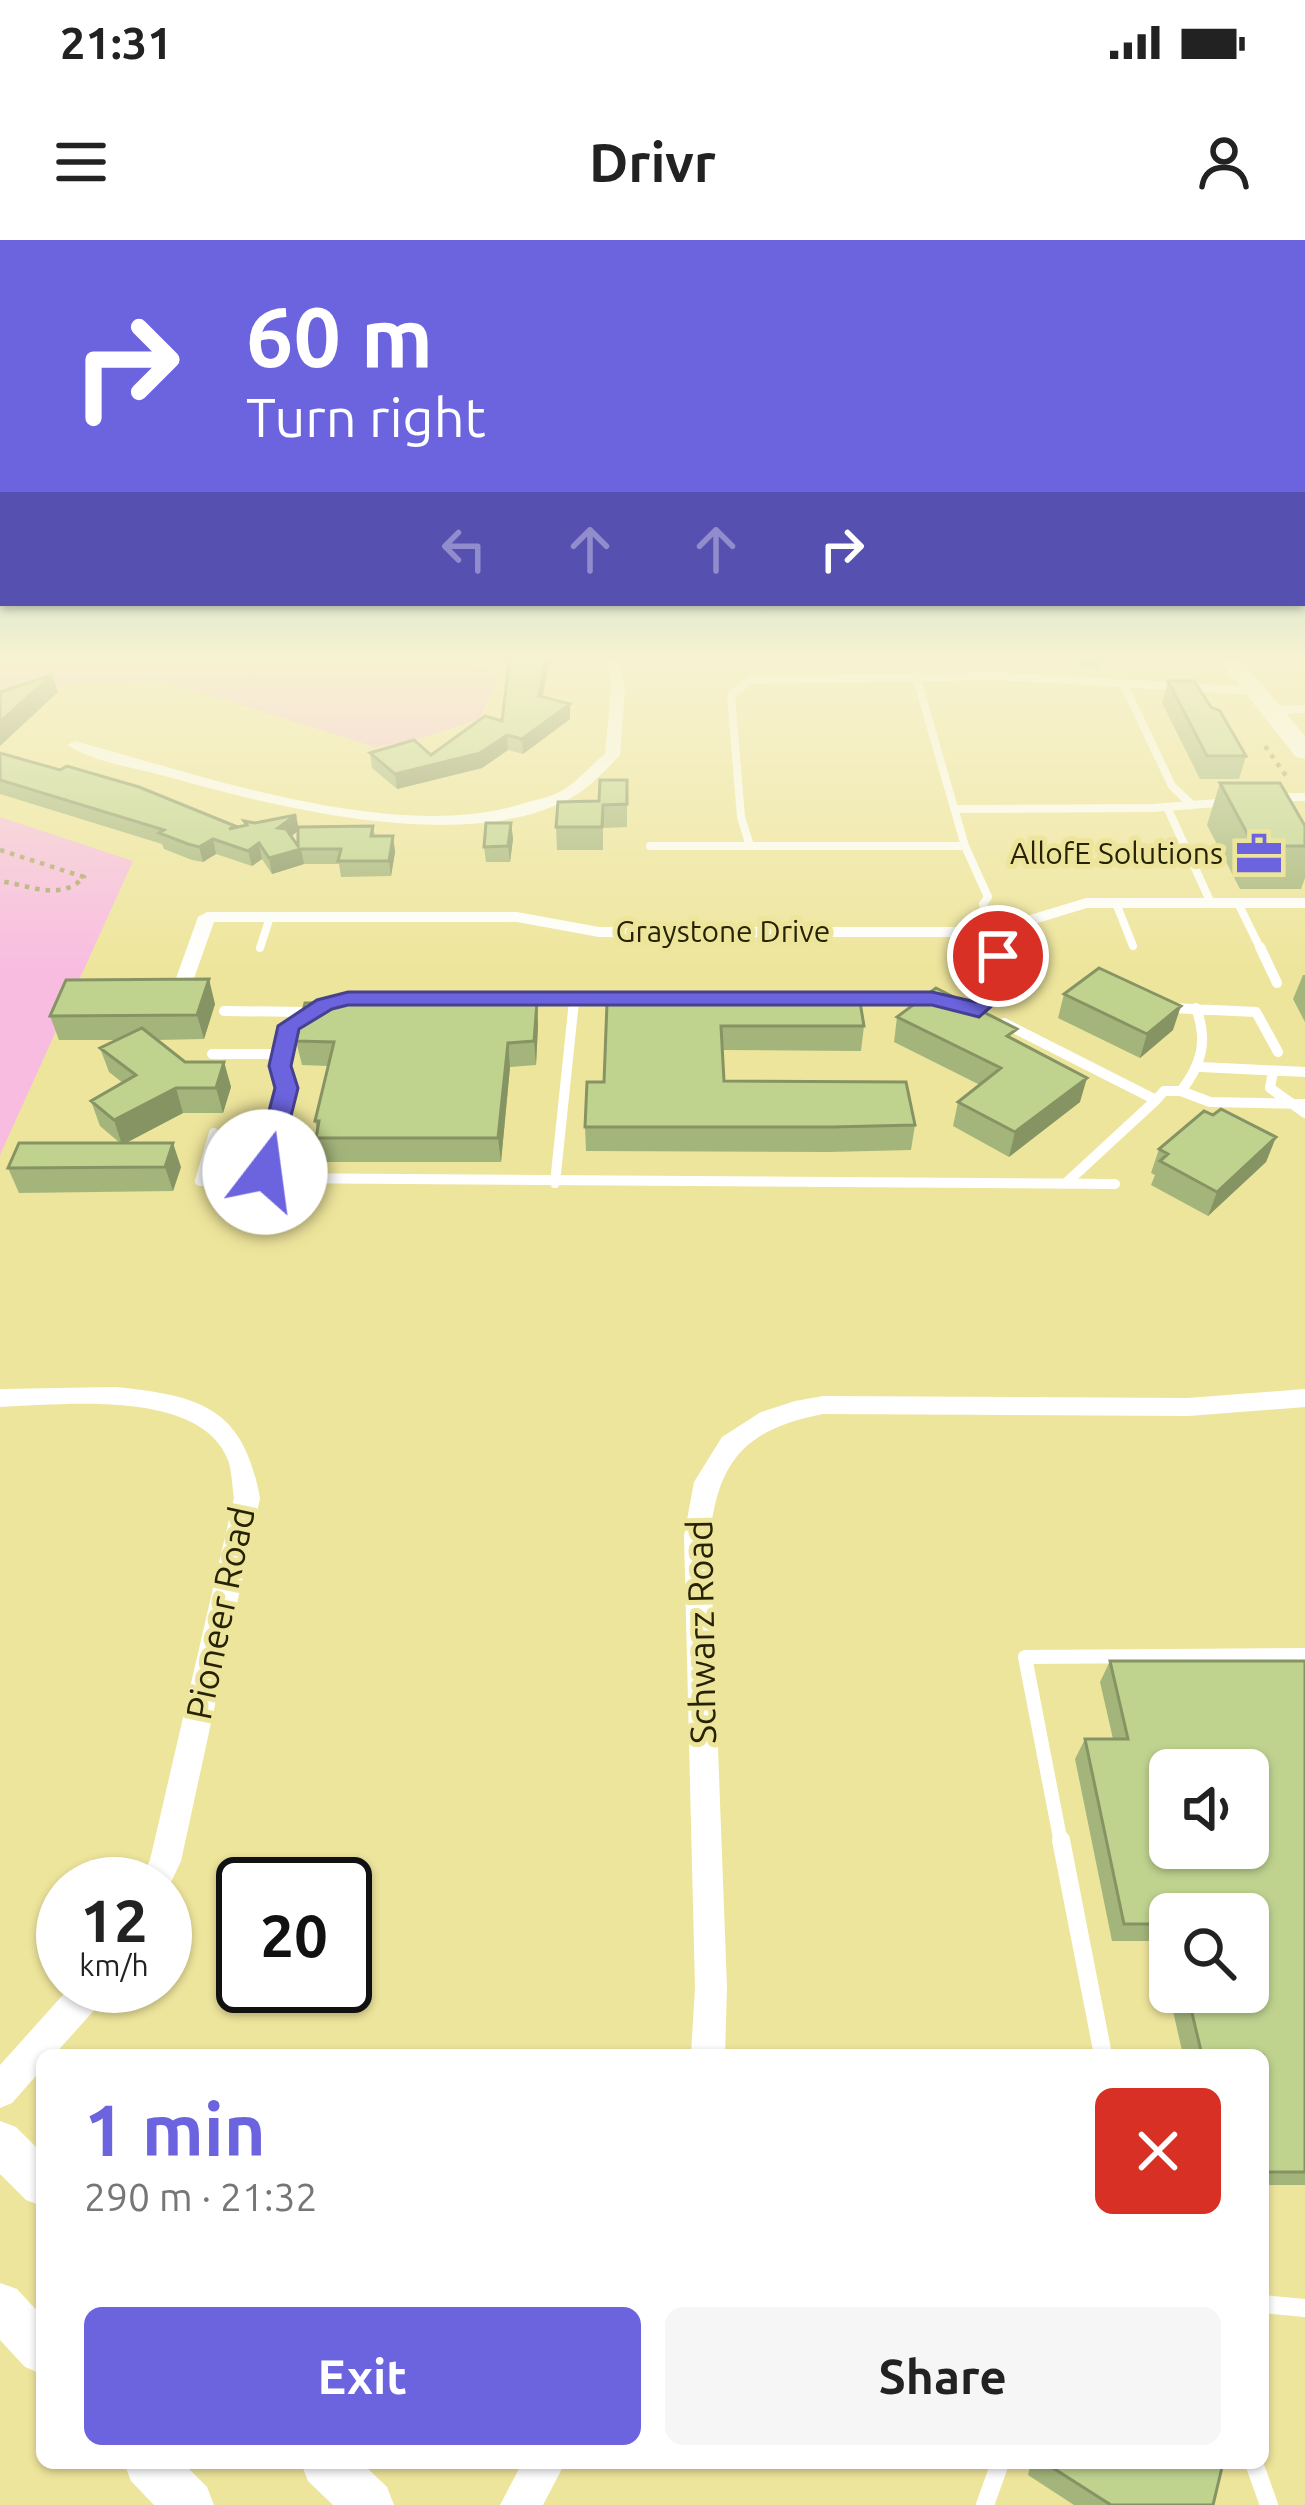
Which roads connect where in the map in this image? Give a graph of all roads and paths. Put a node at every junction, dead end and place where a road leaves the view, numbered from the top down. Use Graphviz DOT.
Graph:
graph roads {
  1 [pos="129,760"];
  2 [pos="608,760"];
  3 [pos="738,760"];
  4 [pos="940,760"];
  5 [pos="1159,760"];
  6 [pos="1305,797"];
  7 [pos="1254,798"];
  8 [pos="1235,801"];
  9 [pos="1192,805"];
  10 [pos="1167,807"];
  11 [pos="954,809"];
  12 [pos="650,846"];
  13 [pos="750,846"];
  14 [pos="964,846"];
  15 [pos="0,850"];
  16 [pos="0,880"];
  17 [pos="1115,903"];
  18 [pos="1210,903"];
  19 [pos="1238,903"];
  20 [pos="1305,903"];
  21 [pos="270,917"];
  22 [pos="991,932"];
  23 [pos="1133,946"];
  24 [pos="260,948"];
  25 [pos="184,981"];
  26 [pos="1277,983"];
  27 [pos="953,1000"];
  28 [pos="574,1001"];
  29 [pos="1172,1008"];
  30 [pos="1196,1008"];
  31 [pos="224,1011"];
  32 [pos="305,1012"];
  33 [pos="1278,1052"];
  34 [pos="212,1054"];
  35 [pos="281,1054"];
  36 [pos="1201,1067"];
  37 [pos="1273,1071"];
  38 [pos="1305,1072"];
  39 [pos="1181,1090"];
  40 [pos="1156,1100"];
  41 [pos="1291,1104"];
  42 [pos="1305,1108"];
  43 [pos="214,1133"];
  44 [pos="266,1178"];
  45 [pos="555,1183"];
  46 [pos="1066,1184"];
  47 [pos="1115,1184"];
  48 [pos="0,1398"];
  49 [pos="1305,1398"];
  50 [pos="1305,1655"];
  51 [pos="166,1857"];
  52 [pos="69,2013"];
  53 [pos="37,2049"];
  54 [pos="708,2049"];
  55 [pos="1102,2049"];
  56 [pos="36,2050"];
  57 [pos="0,2091"];
  58 [pos="0,2143"];
  59 [pos="36,2178"];
  60 [pos="1269,2305"];
  61 [pos="0,2306"];
  62 [pos="1305,2308"];
  63 [pos="36,2344"];
  64 [pos="155,2469"];
  65 [pos="332,2469"];
  66 [pos="541,2469"];
  67 [pos="998,2469"];
  68 [pos="1256,2469"];
  69 [pos="189,2505"];
  70 [pos="369,2505"];
  71 [pos="520,2505"];
  72 [pos="985,2505"];
  73 [pos="1269,2505"];
  1 -- 2 [label="street"];
  3 -- 13 [label="lane"];
  4 -- 11 [label="lane"];
  5 -- 9 [label="lane"];
  6 -- 7 [label="lane"];
  8 -- 9 [label="lane"];
  9 -- 10 [label="lane"];
  10 -- 11 [label="lane"];
  10 -- 18 [label="lane"];
  11 -- 14 [label="lane"];
  12 -- 13 [label="lane"];
  13 -- 14 [label="lane"];
  14 -- 22 [label="lane"];
  15 -- 16 [label="path"];
  17 -- 18 [label="street, Graystone Drive"];
  17 -- 22 [label="street, Graystone Drive"];
  17 -- 23 [label="lane"];
  18 -- 19 [label="street, Graystone Drive"];
  19 -- 20 [label="street, Graystone Drive"];
  19 -- 26 [label="lane"];
  21 -- 22 [label="street, Graystone Drive"];
  21 -- 24 [label="lane"];
  21 -- 25 [label="street, Graystone Drive"];
  22 -- 40 [label="lane"];
  27 -- 28 [label="lane"];
  28 -- 32 [label="lane"];
  28 -- 45 [label="lane"];
  29 -- 30 [label="lane"];
  30 -- 33 [label="lane"];
  30 -- 36 [label="lane"];
  31 -- 32 [label="lane"];
  32 -- 35 [label="lane"];
  34 -- 35 [label="lane"];
  35 -- 44 [label="lane"];
  36 -- 37 [label="lane"];
  36 -- 39 [label="lane"];
  37 -- 38 [label="lane"];
  37 -- 41 [label="lane"];
  39 -- 40 [label="lane"];
  39 -- 41 [label="lane"];
  40 -- 46 [label="lane"];
  41 -- 42 [label="lane"];
  43 -- 44 [label="lane"];
  44 -- 45 [label="lane"];
  45 -- 46 [label="lane"];
  46 -- 47 [label="lane"];
  48 -- 51 [label="street, Pioneer Road"];
  49 -- 54 [label="street, Schwarz Road"];
  50 -- 55 [label="lane"];
  52 -- 53 [label="street"];
  56 -- 57 [label="street"];
  58 -- 59 [label="street"];
  60 -- 62 [label="lane"];
  61 -- 63 [label="street"];
  64 -- 69 [label="street"];
  65 -- 70 [label="street"];
  66 -- 71 [label="street"];
  67 -- 72 [label="lane"];
  68 -- 73 [label="lane"];
}
